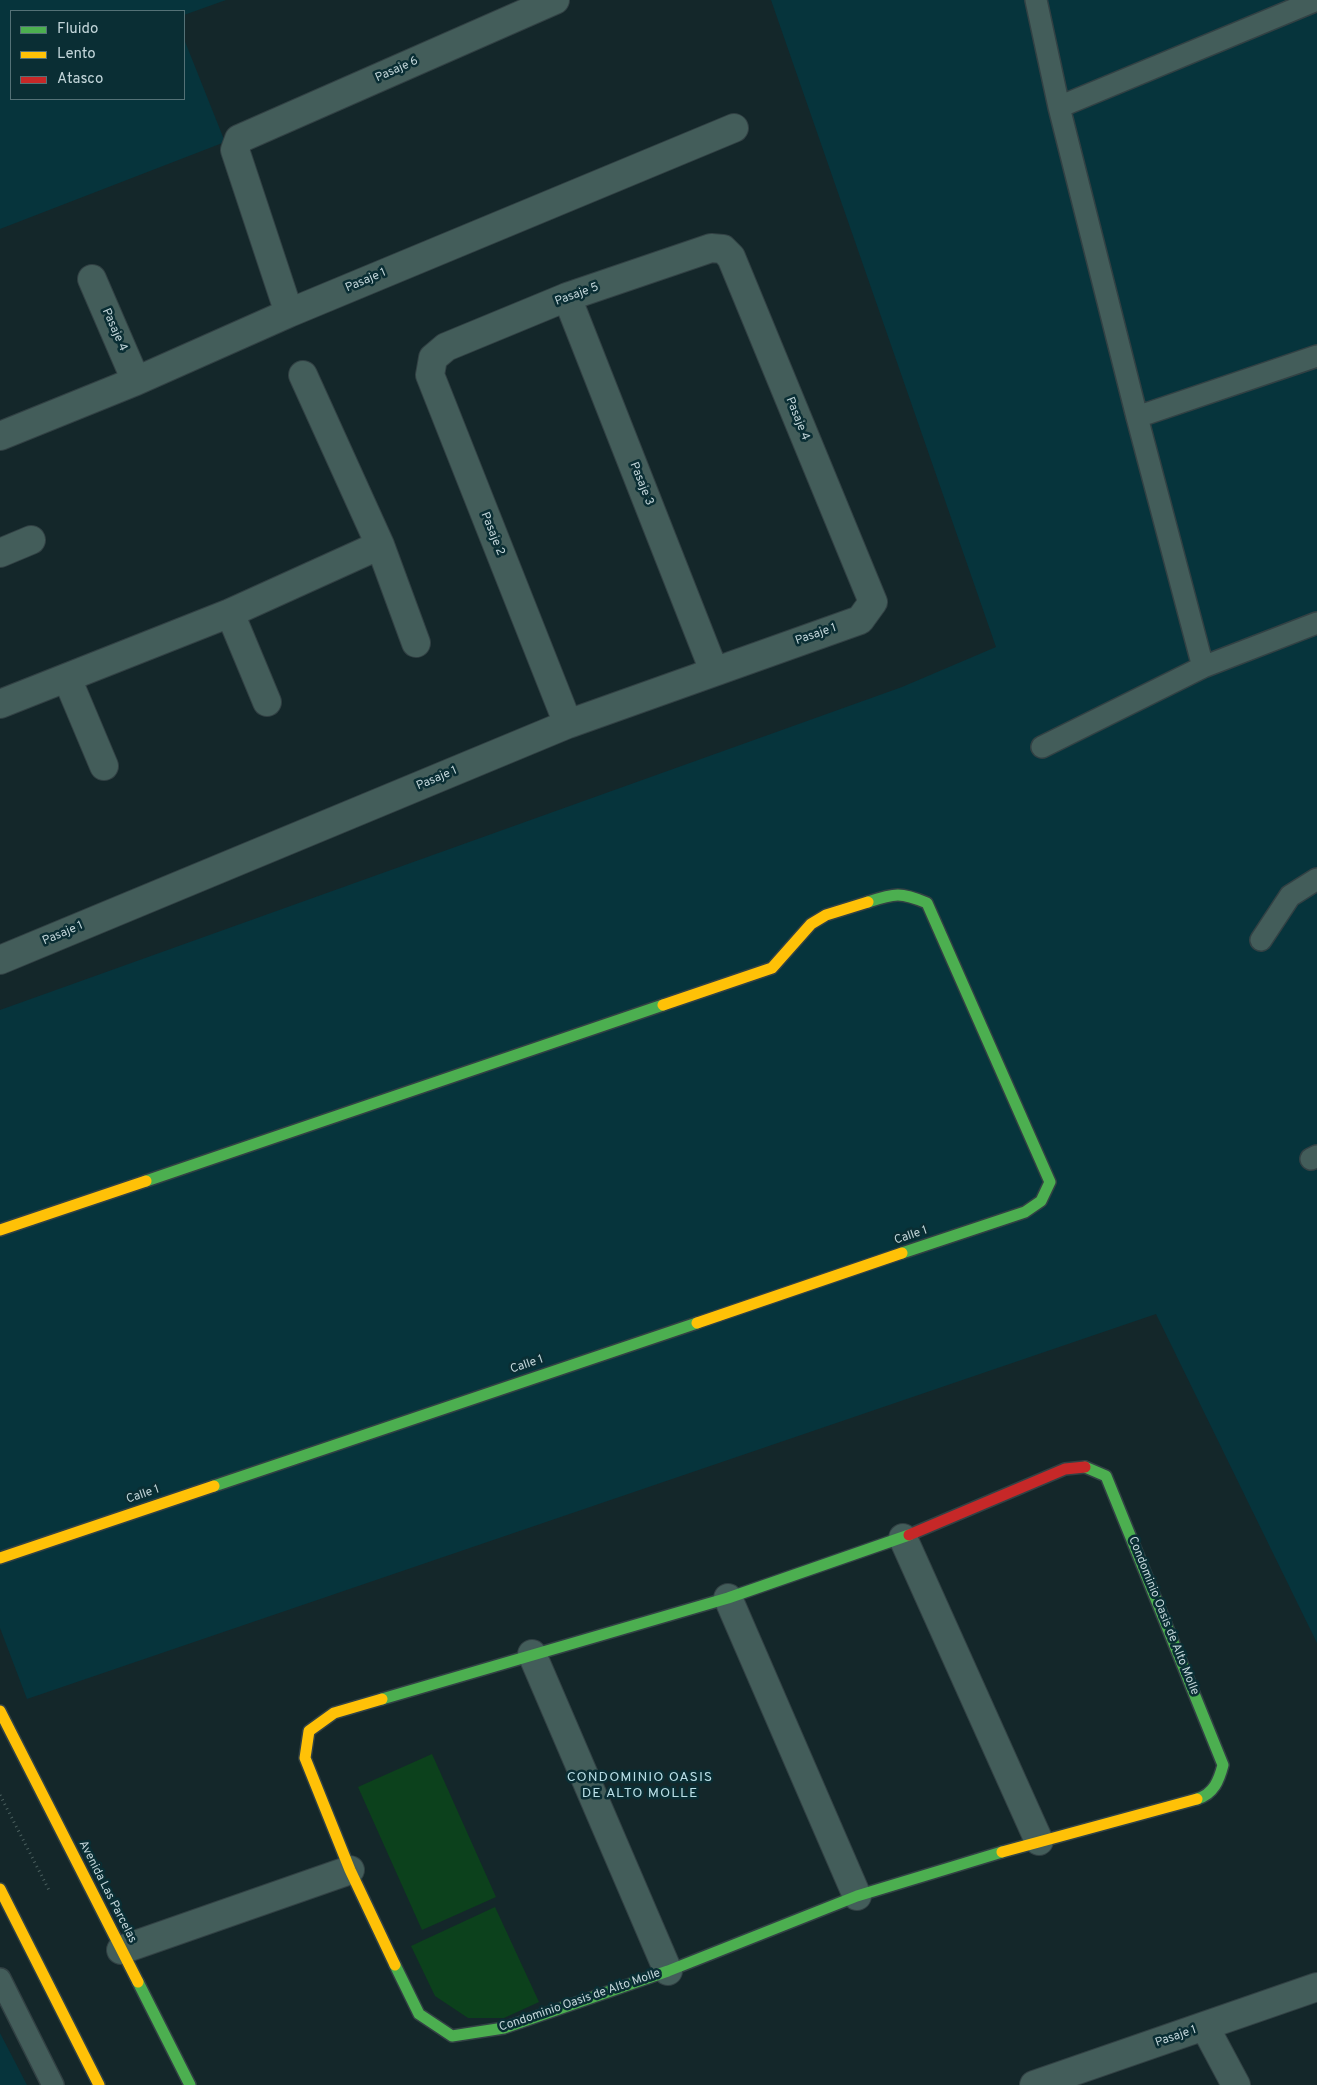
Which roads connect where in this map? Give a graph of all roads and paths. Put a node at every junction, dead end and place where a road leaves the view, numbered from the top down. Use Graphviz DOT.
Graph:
graph roads {
  1 [pos="555,0"];
  2 [pos="1036,0"];
  3 [pos="1317,0"];
  4 [pos="1059,108"];
  5 [pos="734,128"];
  6 [pos="711,248"];
  7 [pos="92,279"];
  8 [pos="567,297"];
  9 [pos="289,313"];
  10 [pos="446,347"];
  11 [pos="1317,356"];
  12 [pos="303,375"];
  13 [pos="136,381"];
  14 [pos="1137,417"];
  15 [pos="0,436"];
  16 [pos="31,540"];
  17 [pos="380,545"];
  18 [pos="0,553"];
  19 [pos="873,602"];
  20 [pos="230,613"];
  21 [pos="1317,623"];
  22 [pos="416,643"];
  23 [pos="1203,667"];
  24 [pos="714,671"];
  25 [pos="67,678"];
  26 [pos="267,702"];
  27 [pos="0,704"];
  28 [pos="568,724"];
  29 [pos="1042,748"];
  30 [pos="104,766"];
  31 [pos="1317,879"];
  32 [pos="1261,940"];
  33 [pos="0,960"];
  34 [pos="0,1230"];
  35 [pos="903,1538"];
  36 [pos="0,1558"];
  37 [pos="728,1598"];
  38 [pos="532,1654"];
  39 [pos="0,1711"];
  40 [pos="1040,1841"];
  41 [pos="350,1870"];
  42 [pos="0,1889"];
  43 [pos="857,1896"];
  44 [pos="121,1950"];
  45 [pos="668,1971"];
  46 [pos="0,1979"];
  47 [pos="1317,1986"];
  48 [pos="1205,2027"];
  49 [pos="1039,2084"];
  50 [pos="53,2085"];
  51 [pos="99,2085"];
  52 [pos="190,2085"];
  53 [pos="1236,2085"];
  1 -- 9 [label="street, Pasaje 6"];
  2 -- 4 [label="lane"];
  3 -- 4 [label="lane"];
  4 -- 14 [label="lane"];
  5 -- 9 [label="street, Pasaje 1"];
  6 -- 8 [label="street, Pasaje 5"];
  6 -- 19 [label="street, Pasaje 4"];
  7 -- 13 [label="street, Pasaje 4"];
  8 -- 10 [label="street, Pasaje 5"];
  8 -- 24 [label="street, Pasaje 3"];
  9 -- 13 [label="street, Pasaje 1"];
  10 -- 28 [label="street, Pasaje 2"];
  11 -- 14 [label="lane"];
  12 -- 17 [label="street"];
  13 -- 15 [label="street, Pasaje 1"];
  14 -- 23 [label="lane"];
  16 -- 18 [label="street"];
  17 -- 20 [label="street"];
  17 -- 22 [label="street"];
  19 -- 24 [label="street, Pasaje 1"];
  20 -- 25 [label="street"];
  20 -- 26 [label="street"];
  21 -- 23 [label="lane"];
  23 -- 29 [label="lane"];
  24 -- 28 [label="street, Pasaje 1"];
  25 -- 27 [label="street"];
  25 -- 30 [label="street"];
  28 -- 33 [label="street, Pasaje 1"];
  31 -- 32 [label="lane"];
  34 -- 36 [label="street, Calle 1"];
  35 -- 37 [label="street, Condominio Oasis de Alto Molle"];
  35 -- 40 [label="street"];
  35 -- 40 [label="street, Condominio Oasis de Alto Molle"];
  37 -- 38 [label="street, Condominio Oasis de Alto Molle"];
  37 -- 43 [label="street"];
  38 -- 41 [label="street, Condominio Oasis de Alto Molle"];
  38 -- 45 [label="street, Condominio Oasis de Alto Molle"];
  39 -- 44 [label="street, Avenida Las Parcelas"];
  40 -- 43 [label="street, Condominio Oasis de Alto Molle"];
  41 -- 44 [label="street"];
  41 -- 45 [label="street, Condominio Oasis de Alto Molle"];
  42 -- 51 [label="street"];
  43 -- 45 [label="street, Condominio Oasis de Alto Molle"];
  44 -- 52 [label="street, Avenida Las Parcelas"];
  46 -- 50 [label="lane"];
  47 -- 48 [label="street, Pasaje 1"];
  48 -- 49 [label="street, Pasaje 1"];
  48 -- 53 [label="street"];
}
